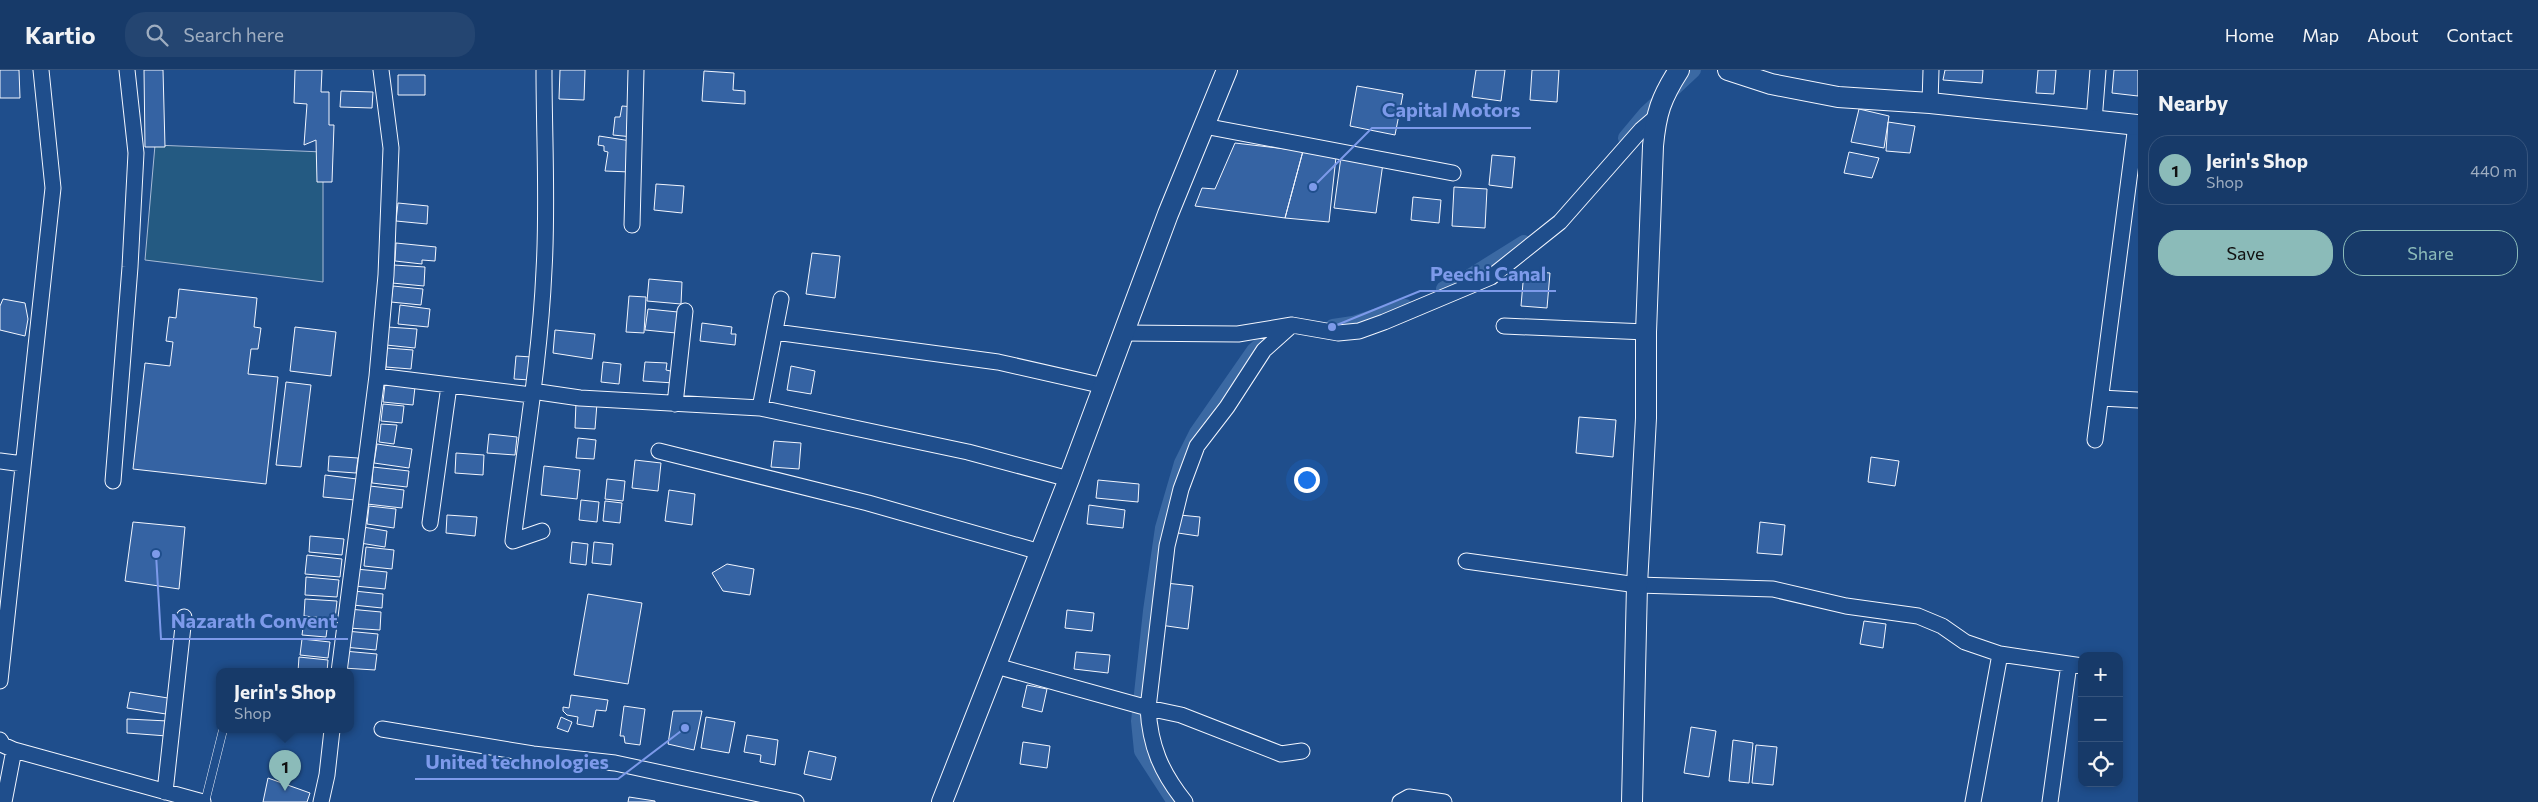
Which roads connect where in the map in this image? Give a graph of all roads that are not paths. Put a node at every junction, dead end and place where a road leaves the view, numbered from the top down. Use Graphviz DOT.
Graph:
graph roads {
  1 [pos="41,70"];
  2 [pos="127,70"];
  3 [pos="381,70"];
  4 [pos="544,70"];
  5 [pos="636,70"];
  6 [pos="1227,70"];
  7 [pos="1679,70"];
  8 [pos="1730,70"];
  9 [pos="1931,70"];
  10 [pos="2098,70"];
  11 [pos="1930,103"];
  12 [pos="1658,112"];
  13 [pos="2094,121"];
  14 [pos="2137,125"];
  15 [pos="1204,126"];
  16 [pos="1453,173"];
  17 [pos="632,225"];
  18 [pos="781,299"];
  19 [pos="685,311"];
  20 [pos="1292,325"];
  21 [pos="1504,326"];
  22 [pos="775,332"];
  23 [pos="1646,332"];
  24 [pos="1123,333"];
  25 [pos="377,376"];
  26 [pos="449,386"];
  27 [pos="1104,386"];
  28 [pos="532,393"];
  29 [pos="2101,398"];
  30 [pos="2138,400"];
  31 [pos="675,404"];
  32 [pos="760,408"];
  33 [pos="2095,440"];
  34 [pos="659,451"];
  35 [pos="0,461"];
  36 [pos="24,464"];
  37 [pos="1069,479"];
  38 [pos="113,481"];
  39 [pos="430,523"];
  40 [pos="542,530"];
  41 [pos="1040,552"];
  42 [pos="1466,561"];
  43 [pos="1637,585"];
  44 [pos="184,617"];
  45 [pos="2000,654"];
  46 [pos="2075,665"];
  47 [pos="996,666"];
  48 [pos="340,668"];
  49 [pos="0,681"];
  50 [pos="1148,708"];
  51 [pos="382,729"];
  52 [pos="222,733"];
  53 [pos="332,733"];
  54 [pos="0,740"];
  55 [pos="14,750"];
  56 [pos="1302,751"];
  57 [pos="165,792"];
  58 [pos="4,802"];
  59 [pos="204,802"];
  60 [pos="321,802"];
  61 [pos="796,802"];
  62 [pos="942,802"];
  63 [pos="1185,802"];
  64 [pos="1400,802"];
  65 [pos="1444,802"];
  66 [pos="1632,802"];
  67 [pos="1974,802"];
  68 [pos="2050,802"];
  1 -- 36 [label="street"];
  2 -- 38 [label="street"];
  3 -- 25 [label="street"];
  4 -- 28 [label="street"];
  5 -- 17 [label="street"];
  6 -- 15 [label="street"];
  7 -- 12 [label="street"];
  8 -- 11 [label="street"];
  9 -- 11 [label="street"];
  10 -- 13 [label="street"];
  11 -- 13 [label="street"];
  12 -- 20 [label="street"];
  12 -- 23 [label="street"];
  13 -- 14 [label="street"];
  14 -- 29 [label="street"];
  15 -- 16 [label="street"];
  15 -- 24 [label="street"];
  18 -- 22 [label="street"];
  19 -- 31 [label="street"];
  20 -- 24 [label="street"];
  20 -- 50 [label="street"];
  21 -- 23 [label="street"];
  22 -- 27 [label="street"];
  22 -- 32 [label="street"];
  23 -- 43 [label="street"];
  24 -- 27 [label="street"];
  25 -- 26 [label="street"];
  25 -- 48 [label="street"];
  26 -- 28 [label="street"];
  26 -- 39 [label="street"];
  27 -- 37 [label="street"];
  28 -- 31 [label="street"];
  28 -- 40 [label="street"];
  29 -- 30 [label="street"];
  29 -- 33 [label="street"];
  31 -- 32 [label="street"];
  32 -- 37 [label="street"];
  34 -- 41 [label="street"];
  35 -- 36 [label="street"];
  36 -- 49 [label="street"];
  37 -- 41 [label="street"];
  41 -- 47 [label="street"];
  42 -- 43 [label="street"];
  43 -- 45 [label="street"];
  43 -- 66 [label="street"];
  44 -- 57 [label="street"];
  45 -- 46 [label="street"];
  45 -- 67 [label="street"];
  46 -- 68 [label="street"];
  47 -- 50 [label="street"];
  47 -- 62 [label="street"];
  50 -- 56 [label="street"];
  50 -- 63 [label="street"];
  51 -- 61 [label="street"];
  52 -- 59 [label="lane"];
  53 -- 60 [label="street"];
  54 -- 55 [label="street"];
  55 -- 57 [label="street"];
  55 -- 58 [label="street"];
  57 -- 59 [label="street"];
  64 -- 65 [label="street"];
}
